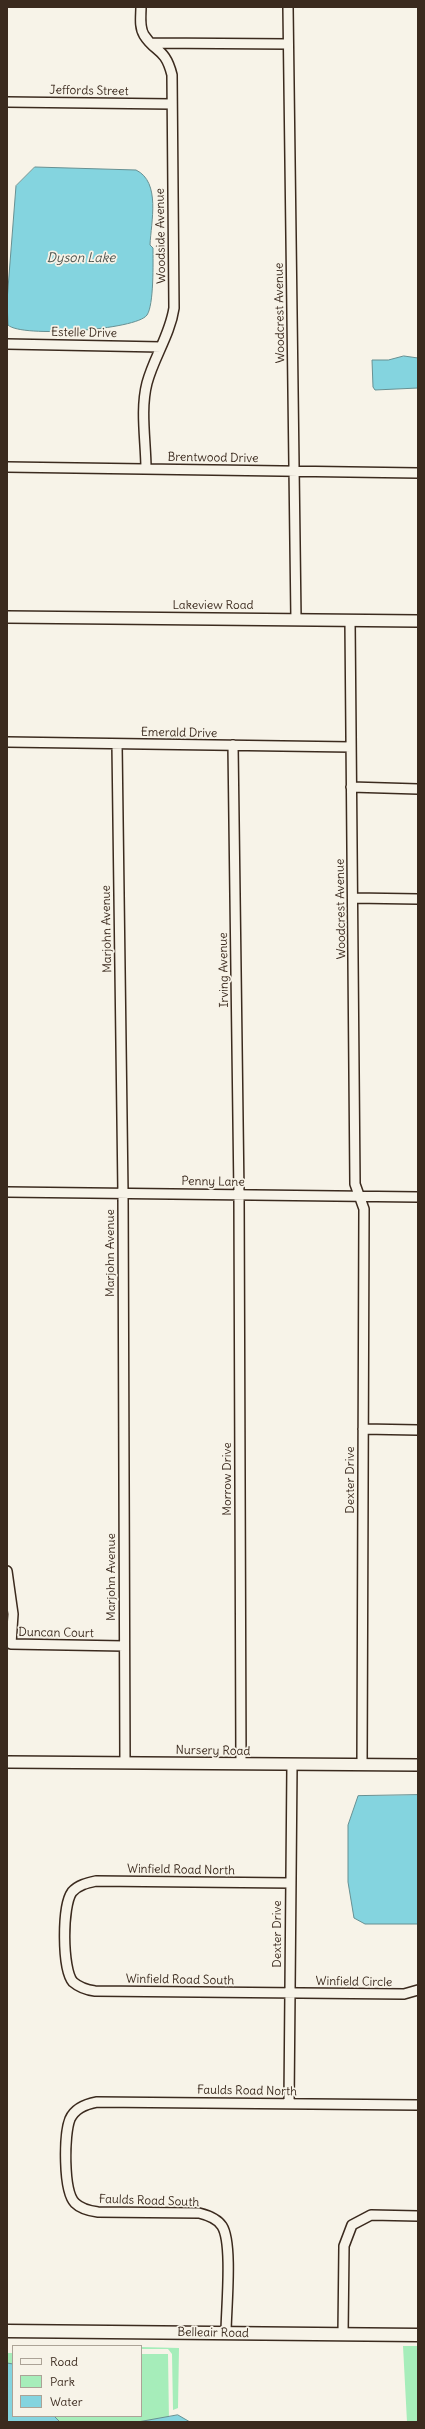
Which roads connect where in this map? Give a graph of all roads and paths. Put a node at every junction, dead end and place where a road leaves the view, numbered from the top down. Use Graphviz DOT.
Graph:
graph roads {
  1 [pos="141,7"];
  2 [pos="288,7"];
  3 [pos="152,43"];
  4 [pos="288,44"];
  5 [pos="7,102"];
  6 [pos="172,104"];
  7 [pos="7,344"];
  8 [pos="161,347"];
  9 [pos="7,467"];
  10 [pos="146,469"];
  11 [pos="294,471"];
  12 [pos="418,473"];
  13 [pos="7,617"];
  14 [pos="296,619"];
  15 [pos="350,621"];
  16 [pos="418,621"];
  17 [pos="7,742"];
  18 [pos="117,744"];
  19 [pos="233,745"];
  20 [pos="351,747"];
  21 [pos="351,788"];
  22 [pos="418,788"];
  23 [pos="353,898"];
  24 [pos="418,899"];
  25 [pos="7,1192"];
  26 [pos="122,1193"];
  27 [pos="239,1194"];
  28 [pos="359,1196"];
  29 [pos="418,1197"];
  30 [pos="363,1429"];
  31 [pos="418,1430"];
  32 [pos="7,1571"];
  33 [pos="124,1646"];
  34 [pos="7,1762"];
  35 [pos="125,1763"];
  36 [pos="241,1764"];
  37 [pos="292,1765"];
  38 [pos="362,1765"];
  39 [pos="418,1765"];
  40 [pos="291,1883"];
  41 [pos="74,1982"];
  42 [pos="418,1990"];
  43 [pos="290,1993"];
  44 [pos="289,2103"];
  45 [pos="418,2105"];
  46 [pos="75,2203"];
  47 [pos="418,2216"];
  48 [pos="7,2331"];
  49 [pos="226,2333"];
  50 [pos="343,2334"];
  51 [pos="418,2335"];
  1 -- 3 [label="street, Woodside Avenue"];
  2 -- 4 [label="street, Woodcrest Avenue"];
  3 -- 4 [label="street"];
  3 -- 6 [label="street, Woodside Avenue"];
  4 -- 11 [label="street, Woodcrest Avenue"];
  5 -- 6 [label="street, Jeffords Street"];
  6 -- 8 [label="street, Woodside Avenue"];
  7 -- 8 [label="street, Estelle Drive"];
  8 -- 10 [label="street, Woodside Avenue"];
  9 -- 10 [label="street, Brentwood Drive"];
  10 -- 11 [label="street, Brentwood Drive"];
  11 -- 12 [label="street, Brentwood Drive"];
  11 -- 14 [label="street, Woodcrest Avenue"];
  13 -- 14 [label="street, Lakeview Road"];
  14 -- 15 [label="street, Lakeview Road"];
  15 -- 16 [label="street, Lakeview Road"];
  15 -- 20 [label="street, Woodcrest Avenue"];
  17 -- 18 [label="street, Emerald Drive"];
  18 -- 19 [label="street, Emerald Drive"];
  18 -- 26 [label="street, Marjohn Avenue"];
  19 -- 20 [label="street, Emerald Drive"];
  19 -- 27 [label="street, Irving Avenue"];
  20 -- 21 [label="street, Woodcrest Avenue"];
  21 -- 22 [label="street"];
  21 -- 23 [label="street, Woodcrest Avenue"];
  23 -- 24 [label="street"];
  23 -- 28 [label="street, Woodcrest Avenue"];
  25 -- 26 [label="street, Penny Lane"];
  26 -- 27 [label="street, Penny Lane"];
  26 -- 33 [label="street, Marjohn Avenue"];
  27 -- 28 [label="street, Penny Lane"];
  27 -- 36 [label="street, Morrow Drive"];
  28 -- 29 [label="street, Penny Lane"];
  28 -- 30 [label="street, Dexter Drive"];
  30 -- 31 [label="street"];
  30 -- 38 [label="street, Dexter Drive"];
  32 -- 33 [label="street, Duncan Court"];
  33 -- 35 [label="street, Marjohn Avenue"];
  34 -- 35 [label="street, Nursery Road"];
  35 -- 36 [label="street, Nursery Road"];
  36 -- 37 [label="street, Nursery Road"];
  37 -- 38 [label="street, Nursery Road"];
  37 -- 40 [label="street, Dexter Drive"];
  38 -- 39 [label="street, Nursery Road"];
  40 -- 41 [label="street, Winfield Road North"];
  40 -- 43 [label="street, Dexter Drive"];
  41 -- 43 [label="street, Winfield Road South"];
  42 -- 43 [label="street, Winfield Circle"];
  43 -- 44 [label="street, Dexter Drive"];
  44 -- 45 [label="street, Faulds Road North"];
  44 -- 46 [label="street, Faulds Road North"];
  46 -- 49 [label="street, Faulds Road South"];
  47 -- 50 [label="street"];
  48 -- 49 [label="main road, Belleair Road"];
  49 -- 50 [label="main road, Belleair Road"];
  50 -- 51 [label="main road, Belleair Road"];
}
